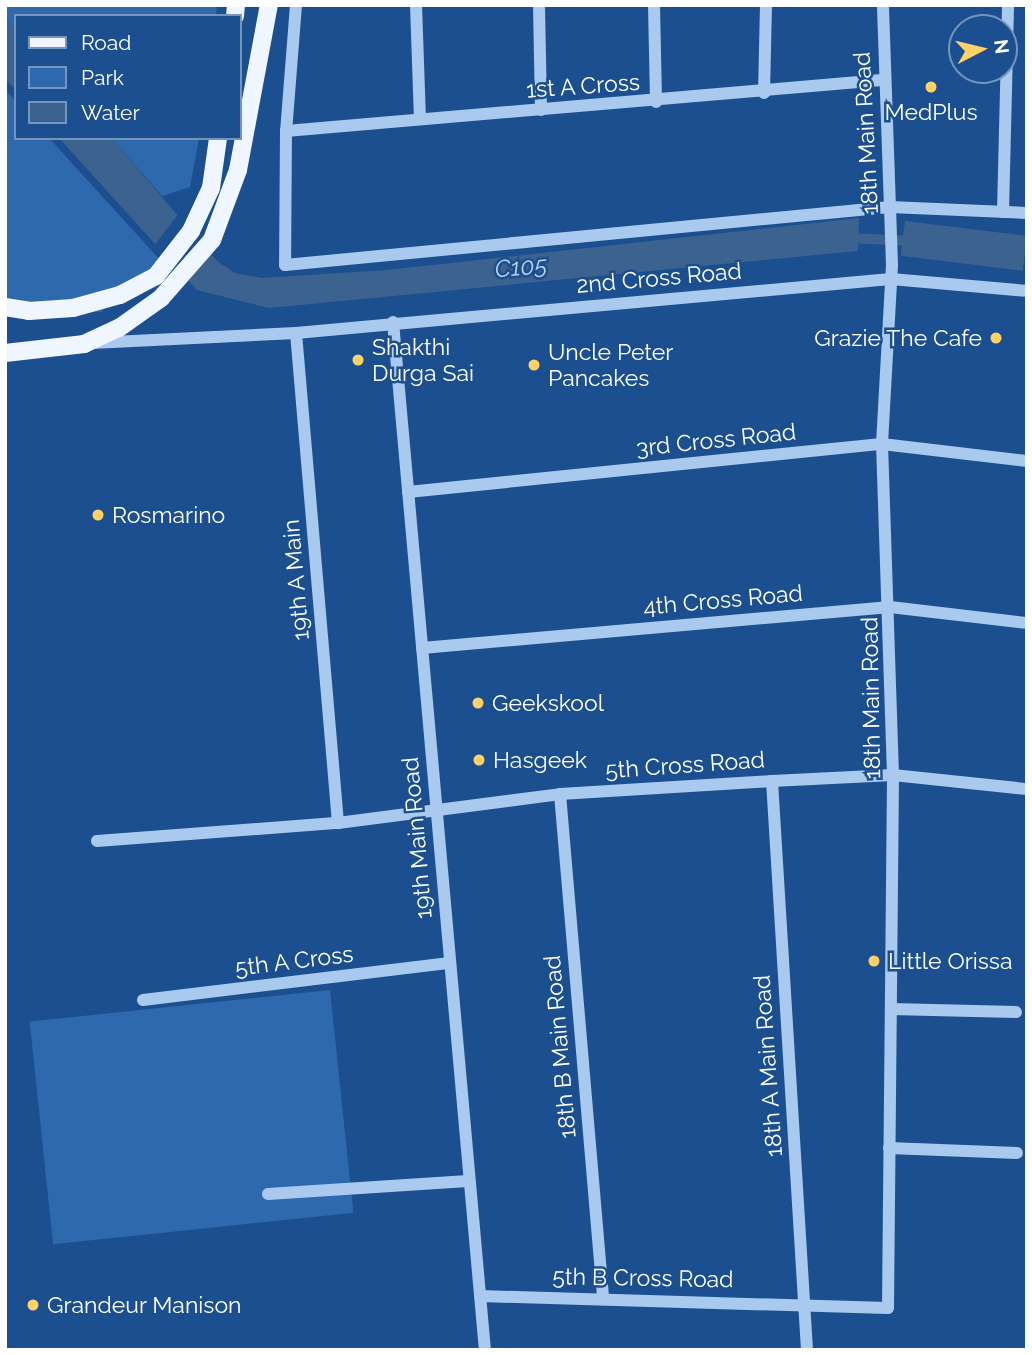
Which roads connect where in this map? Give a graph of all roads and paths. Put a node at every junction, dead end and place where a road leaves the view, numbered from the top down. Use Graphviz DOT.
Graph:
graph roads {
  1 [pos="270,5"];
  2 [pos="296,5"];
  3 [pos="416,5"];
  4 [pos="539,5"];
  5 [pos="654,5"];
  6 [pos="766,5"];
  7 [pos="883,5"];
  8 [pos="1008,5"];
  9 [pos="882,80"];
  10 [pos="764,93"];
  11 [pos="656,102"];
  12 [pos="541,110"];
  13 [pos="420,118"];
  14 [pos="286,131"];
  15 [pos="218,140"];
  16 [pos="891,211"];
  17 [pos="1003,212"];
  18 [pos="1027,213"];
  19 [pos="891,279"];
  20 [pos="1027,291"];
  21 [pos="5,307"];
  22 [pos="393,322"];
  23 [pos="296,333"];
  24 [pos="84,344"];
  25 [pos="5,353"];
  26 [pos="882,444"];
  27 [pos="1027,461"];
  28 [pos="408,492"];
  29 [pos="890,607"];
  30 [pos="1027,623"];
  31 [pos="422,648"];
  32 [pos="893,775"];
  33 [pos="772,780"];
  34 [pos="1027,789"];
  35 [pos="560,794"];
  36 [pos="435,808"];
  37 [pos="338,823"];
  38 [pos="97,841"];
  39 [pos="450,963"];
  40 [pos="143,1000"];
  41 [pos="891,1009"];
  42 [pos="1016,1012"];
  43 [pos="889,1148"];
  44 [pos="1017,1153"];
  45 [pos="468,1181"];
  46 [pos="268,1194"];
  47 [pos="480,1296"];
  48 [pos="603,1297"];
  49 [pos="804,1303"];
  50 [pos="485,1350"];
  51 [pos="807,1350"];
  1 -- 24 [label="main road"];
  2 -- 14 [label="street"];
  3 -- 13 [label="street"];
  4 -- 12 [label="street"];
  5 -- 11 [label="street"];
  6 -- 10 [label="street"];
  7 -- 9 [label="street, 18th Main Road"];
  8 -- 17 [label="street"];
  9 -- 10 [label="street, 1st A Cross"];
  9 -- 16 [label="street, 18th Main Road"];
  10 -- 11 [label="street, 1st A Cross"];
  11 -- 12 [label="street, 1st A Cross"];
  12 -- 13 [label="street, 1st A Cross"];
  13 -- 14 [label="street, 1st A Cross"];
  14 -- 16 [label="street"];
  15 -- 21 [label="main road"];
  16 -- 17 [label="street"];
  16 -- 19 [label="street, 18th Main Road"];
  17 -- 18 [label="street"];
  19 -- 20 [label="street, 2nd Cross Road"];
  19 -- 22 [label="street, 2nd Cross Road"];
  19 -- 26 [label="street, 18th Main Road"];
  22 -- 23 [label="street, 2nd Cross Road"];
  22 -- 28 [label="street, 19th Main Road"];
  23 -- 24 [label="street, 2nd Cross Road"];
  23 -- 37 [label="street, 19th A Main"];
  24 -- 25 [label="main road"];
  26 -- 27 [label="street, 3rd Cross Road"];
  26 -- 28 [label="street, 3rd Cross Road"];
  26 -- 29 [label="street, 18th Main Road"];
  28 -- 31 [label="street, 19th Main Road"];
  29 -- 30 [label="street, 4th Cross Road"];
  29 -- 31 [label="street, 4th Cross Road"];
  29 -- 32 [label="street, 18th Main Road"];
  31 -- 36 [label="street, 19th Main Road"];
  32 -- 33 [label="street, 5th Cross Road"];
  32 -- 34 [label="street, 5th Cross Road"];
  32 -- 41 [label="street, 18th Main Road"];
  33 -- 35 [label="street, 5th Cross Road"];
  33 -- 49 [label="street, 18th A Main Road"];
  35 -- 36 [label="street, 5th Cross Road"];
  35 -- 48 [label="street, 18th B Main Road"];
  36 -- 37 [label="street, 5th Cross Road"];
  36 -- 39 [label="street, 19th Main Road"];
  37 -- 38 [label="street, 5th Cross Road"];
  39 -- 40 [label="street, 5th A Cross"];
  39 -- 45 [label="street, 19th Main Road"];
  41 -- 42 [label="street"];
  41 -- 43 [label="street, 18th Main Road"];
  43 -- 44 [label="street"];
  43 -- 49 [label="street, 18th Main Road"];
  45 -- 46 [label="street"];
  45 -- 47 [label="street, 19th Main Road"];
  47 -- 48 [label="street, 5th B Cross Road"];
  47 -- 50 [label="street, 19th Main Road"];
  48 -- 49 [label="street, 5th B Cross Road"];
  49 -- 51 [label="street, 18th A Main Road"];
}
